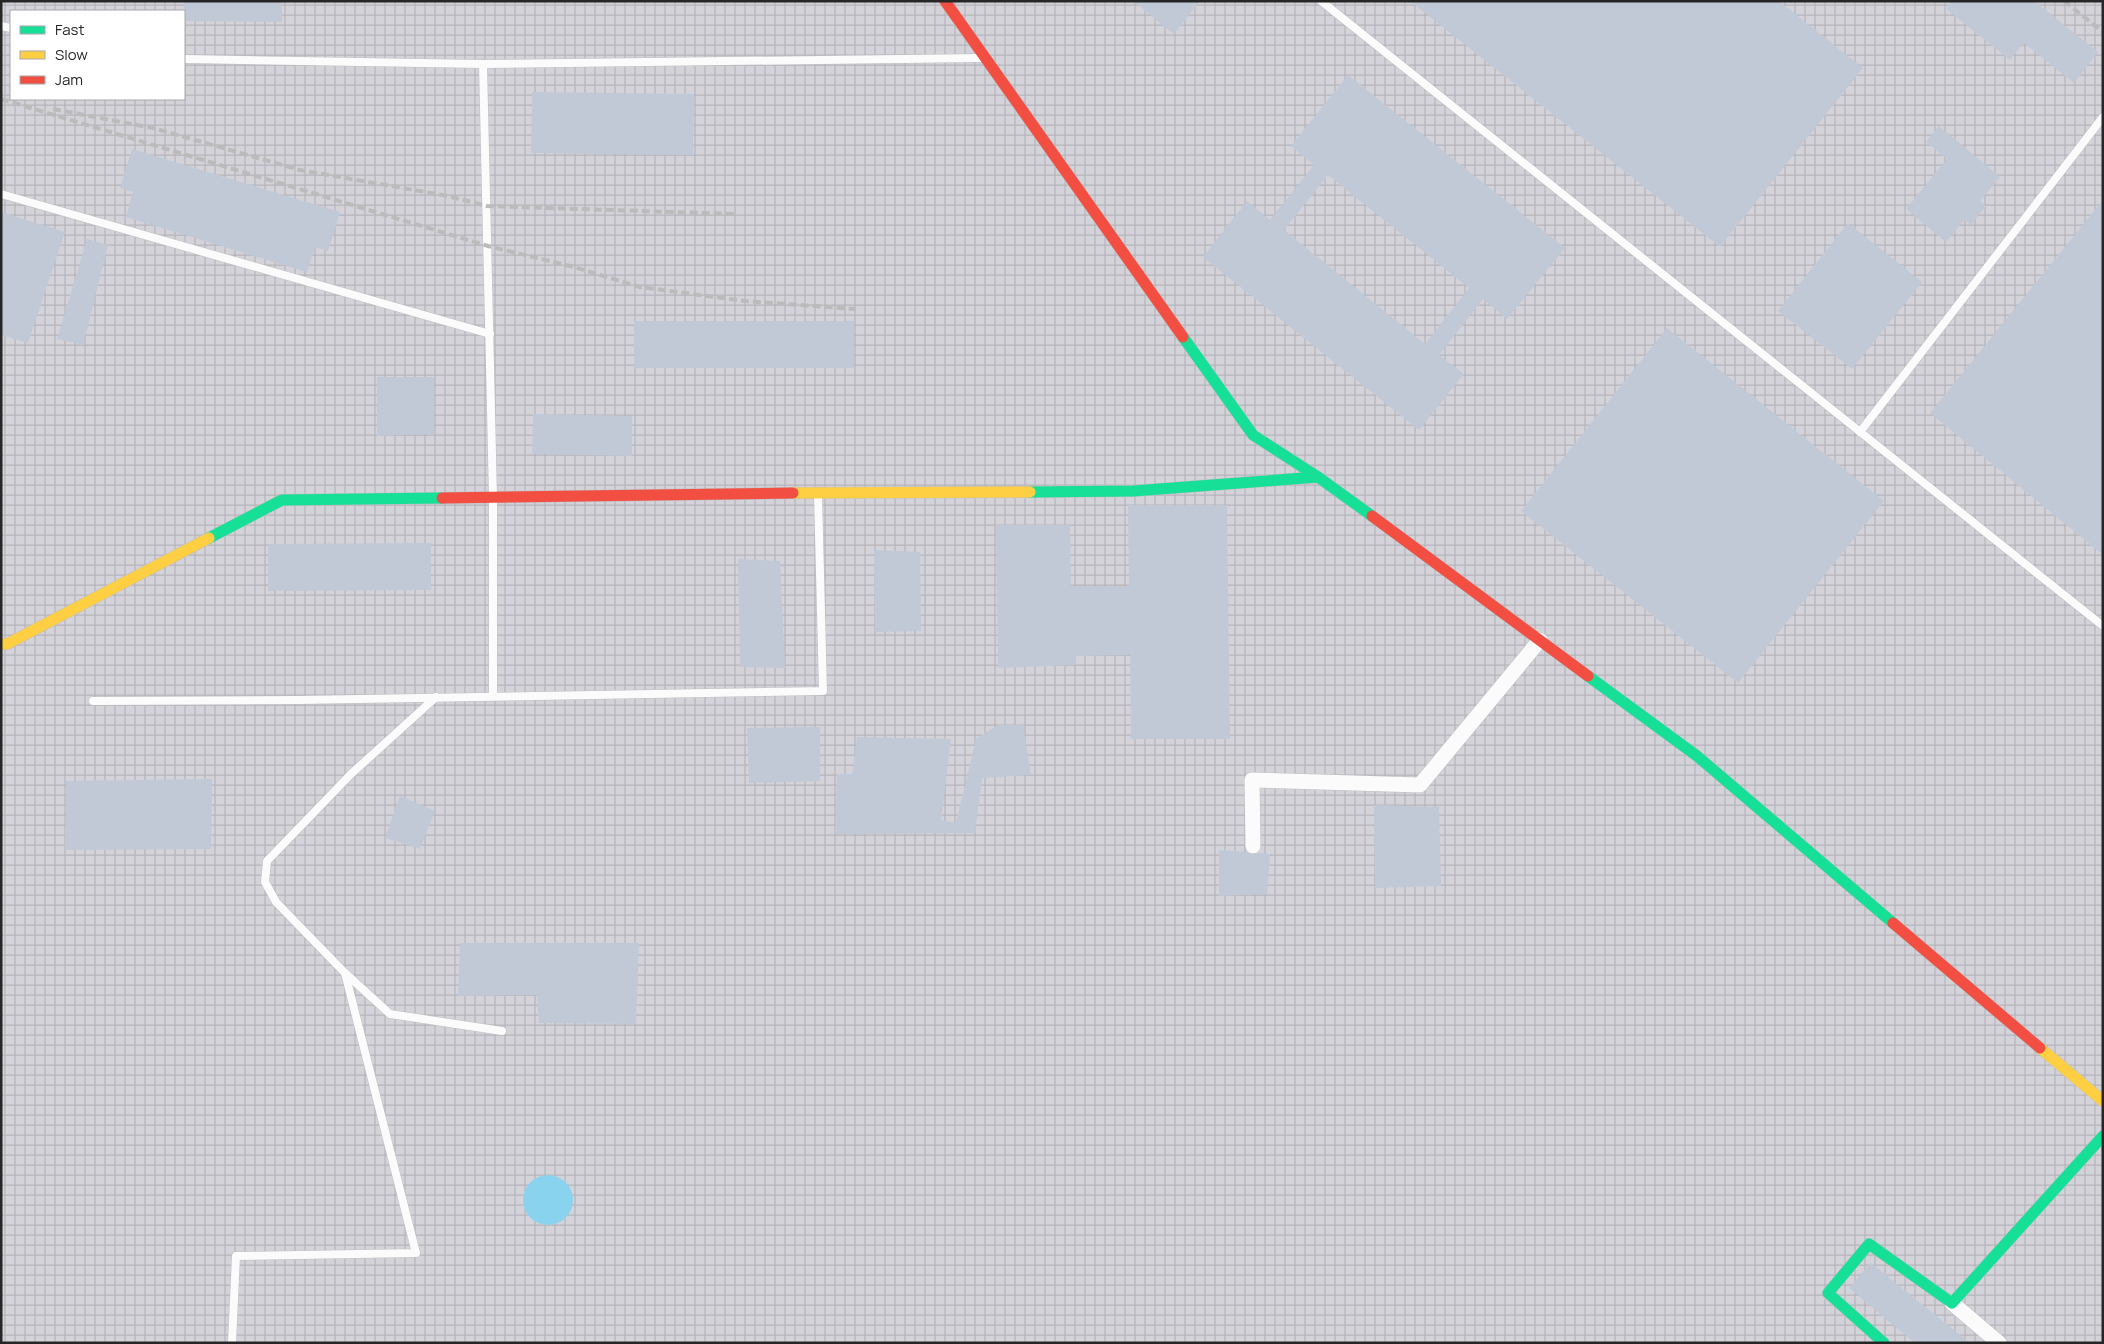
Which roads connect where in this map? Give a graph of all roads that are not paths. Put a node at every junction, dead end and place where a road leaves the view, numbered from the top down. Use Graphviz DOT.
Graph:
graph roads {
  1 [pos="945,1"];
  2 [pos="1321,1"];
  3 [pos="986,58"];
  4 [pos="185,59"];
  5 [pos="483,64"];
  6 [pos="2103,117"];
  7 [pos="1,194"];
  8 [pos="490,334"];
  9 [pos="1860,432"];
  10 [pos="1318,477"];
  11 [pos="818,493"];
  12 [pos="493,497"];
  13 [pos="2103,626"];
  14 [pos="1540,640"];
  15 [pos="1,644"];
  16 [pos="493,696"];
  17 [pos="436,697"];
  18 [pos="94,701"];
  19 [pos="1253,846"];
  20 [pos="345,973"];
  21 [pos="502,1031"];
  22 [pos="2103,1101"];
  23 [pos="2103,1136"];
  24 [pos="1952,1303"];
  25 [pos="232,1343"];
  26 [pos="1884,1343"];
  27 [pos="2000,1343"];
  1 -- 3 [label="street"];
  2 -- 9 [label="lane"];
  3 -- 5 [label="lane"];
  3 -- 10 [label="street"];
  4 -- 5 [label="lane"];
  5 -- 8 [label="lane"];
  6 -- 9 [label="lane"];
  7 -- 8 [label="lane"];
  8 -- 12 [label="lane"];
  9 -- 13 [label="lane"];
  10 -- 11 [label="street"];
  10 -- 14 [label="street"];
  11 -- 12 [label="street"];
  11 -- 16 [label="lane"];
  12 -- 15 [label="street"];
  12 -- 16 [label="lane"];
  14 -- 19 [label="street"];
  14 -- 22 [label="street"];
  16 -- 17 [label="lane"];
  17 -- 18 [label="lane"];
  17 -- 20 [label="lane"];
  20 -- 21 [label="lane"];
  20 -- 25 [label="lane"];
  23 -- 24 [label="street"];
  24 -- 26 [label="street"];
  24 -- 27 [label="street"];
}
